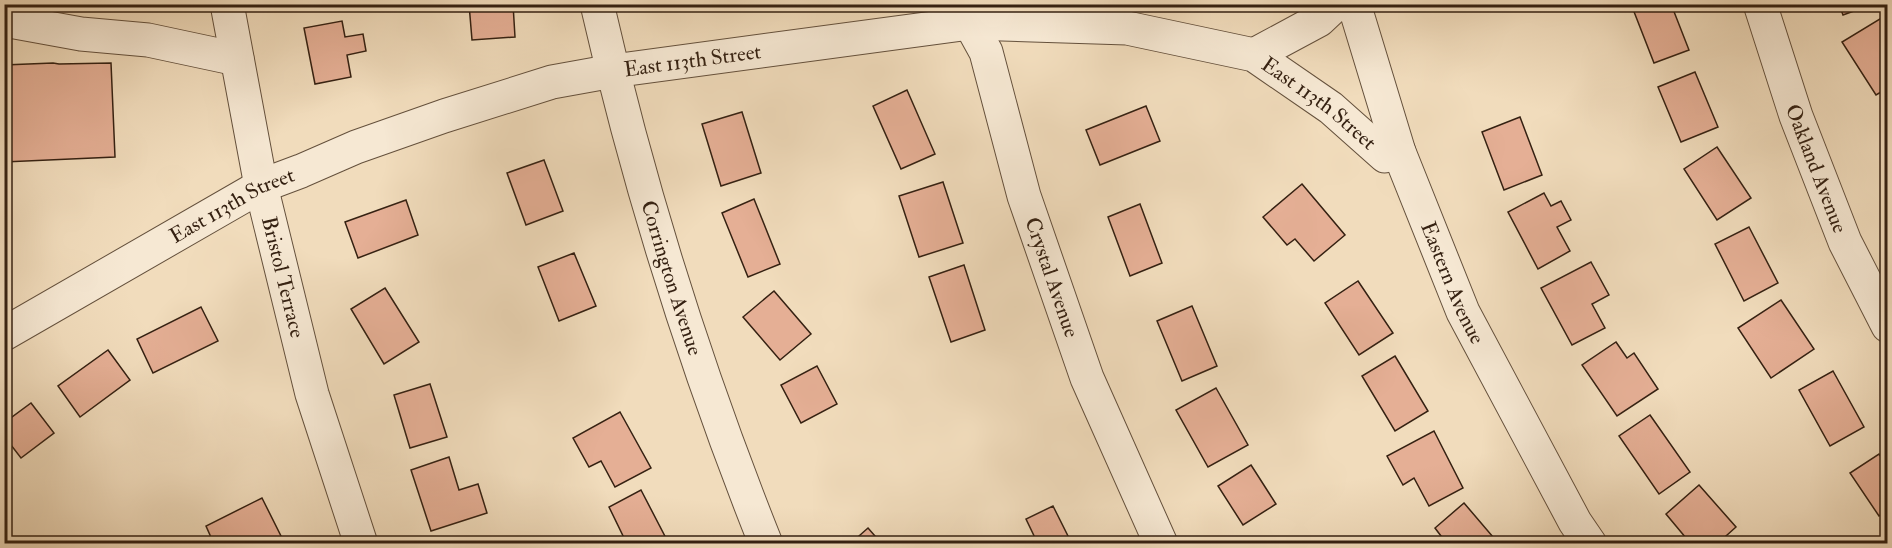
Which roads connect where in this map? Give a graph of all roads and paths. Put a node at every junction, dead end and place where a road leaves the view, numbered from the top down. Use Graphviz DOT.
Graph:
graph roads {
  1 [pos="227,4"];
  2 [pos="597,4"];
  3 [pos="1336,4"];
  4 [pos="1354,4"];
  5 [pos="1760,4"];
  6 [pos="970,14"];
  7 [pos="27,17"];
  8 [pos="1254,55"];
  9 [pos="237,59"];
  10 [pos="612,71"];
  11 [pos="1399,152"];
  12 [pos="261,186"];
  13 [pos="1887,326"];
  14 [pos="4,334"];
  15 [pos="360,543"];
  16 [pos="766,543"];
  17 [pos="1161,543"];
  18 [pos="1590,543"];
  1 -- 9 [label="street, Bristol Terrace"];
  2 -- 10 [label="street, Corrington Avenue"];
  3 -- 8 [label="street"];
  4 -- 11 [label="street, Eastern Avenue"];
  5 -- 13 [label="street, Oakland Avenue"];
  6 -- 8 [label="street, East 113th Street"];
  6 -- 10 [label="street, East 113th Street"];
  6 -- 17 [label="street, Crystal Avenue"];
  7 -- 9 [label="street"];
  8 -- 11 [label="street, East 113th Street"];
  9 -- 12 [label="street, Bristol Terrace"];
  10 -- 12 [label="street, East 113th Street"];
  10 -- 16 [label="street, Corrington Avenue"];
  11 -- 18 [label="street, Eastern Avenue"];
  12 -- 14 [label="street, East 113th Street"];
  12 -- 15 [label="street, Bristol Terrace"];
}
